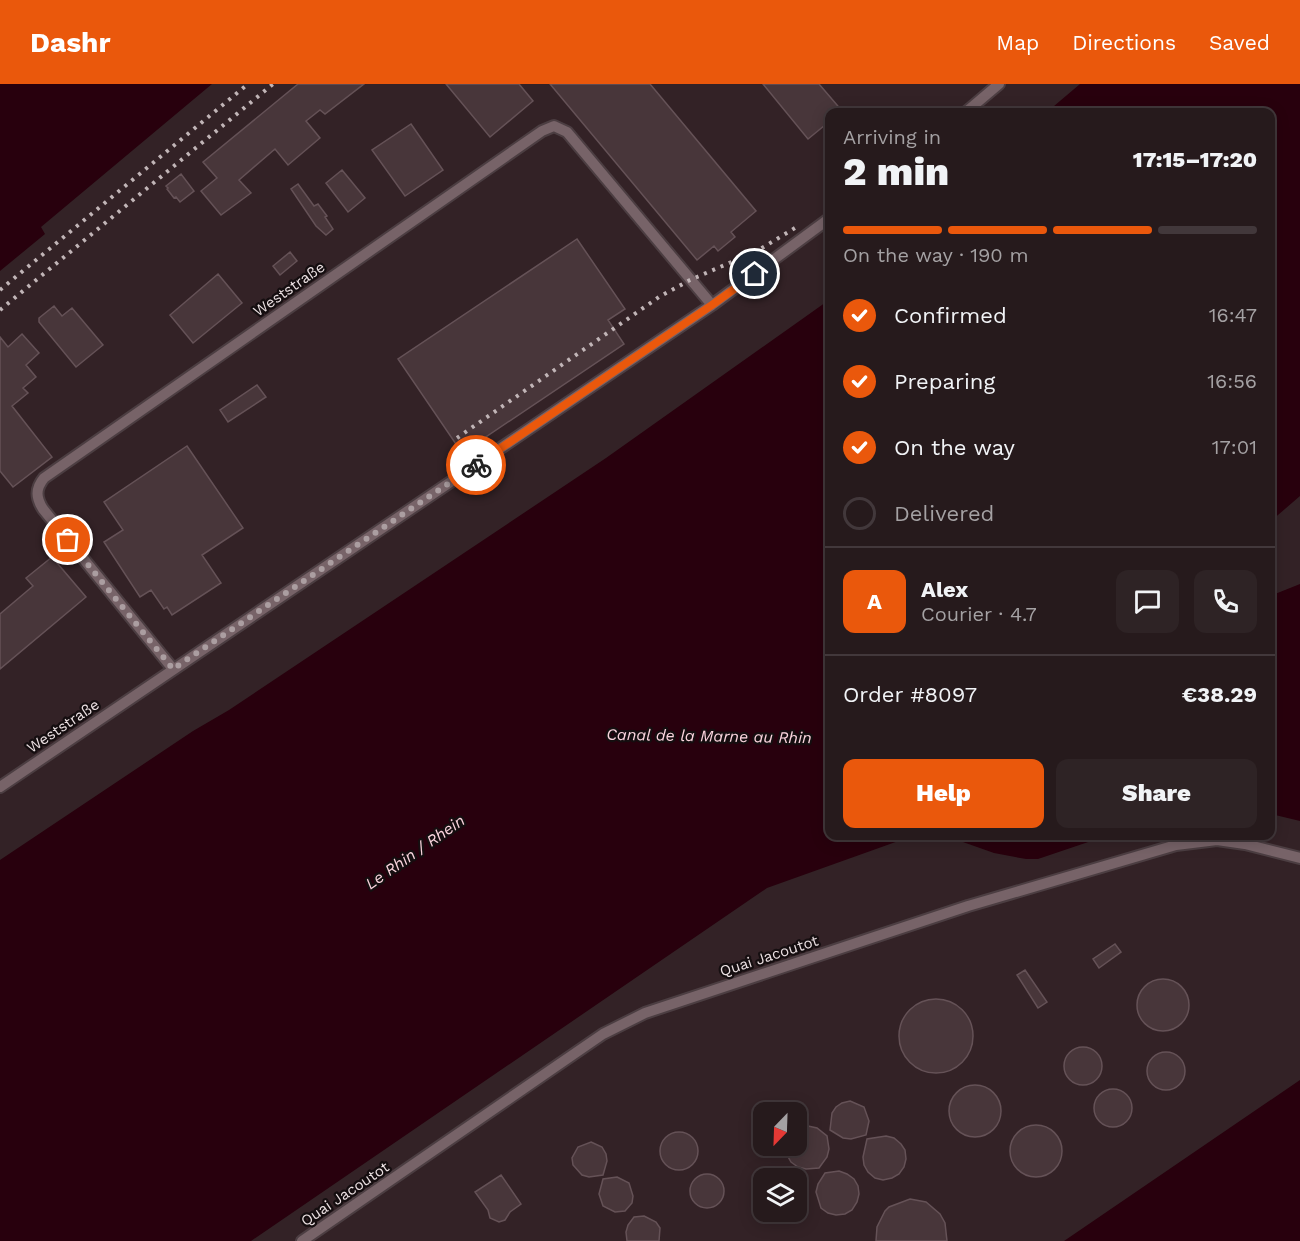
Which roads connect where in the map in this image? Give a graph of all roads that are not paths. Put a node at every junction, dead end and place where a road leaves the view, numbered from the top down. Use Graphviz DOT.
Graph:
graph roads {
  1 [pos="999,84"];
  2 [pos="971,108"];
  3 [pos="825,222"];
  4 [pos="712,305"];
  5 [pos="173,669"];
  6 [pos="0,787"];
  7 [pos="1300,858"];
  8 [pos="302,1241"];
  1 -- 2 [label="street"];
  3 -- 4 [label="street, Weststraße"];
  4 -- 5 [label="street, Weststraße"];
  4 -- 5 [label="street, Weststraße"];
  5 -- 6 [label="street, Weststraße"];
  7 -- 8 [label="street, Quai Jacoutot"];
}
